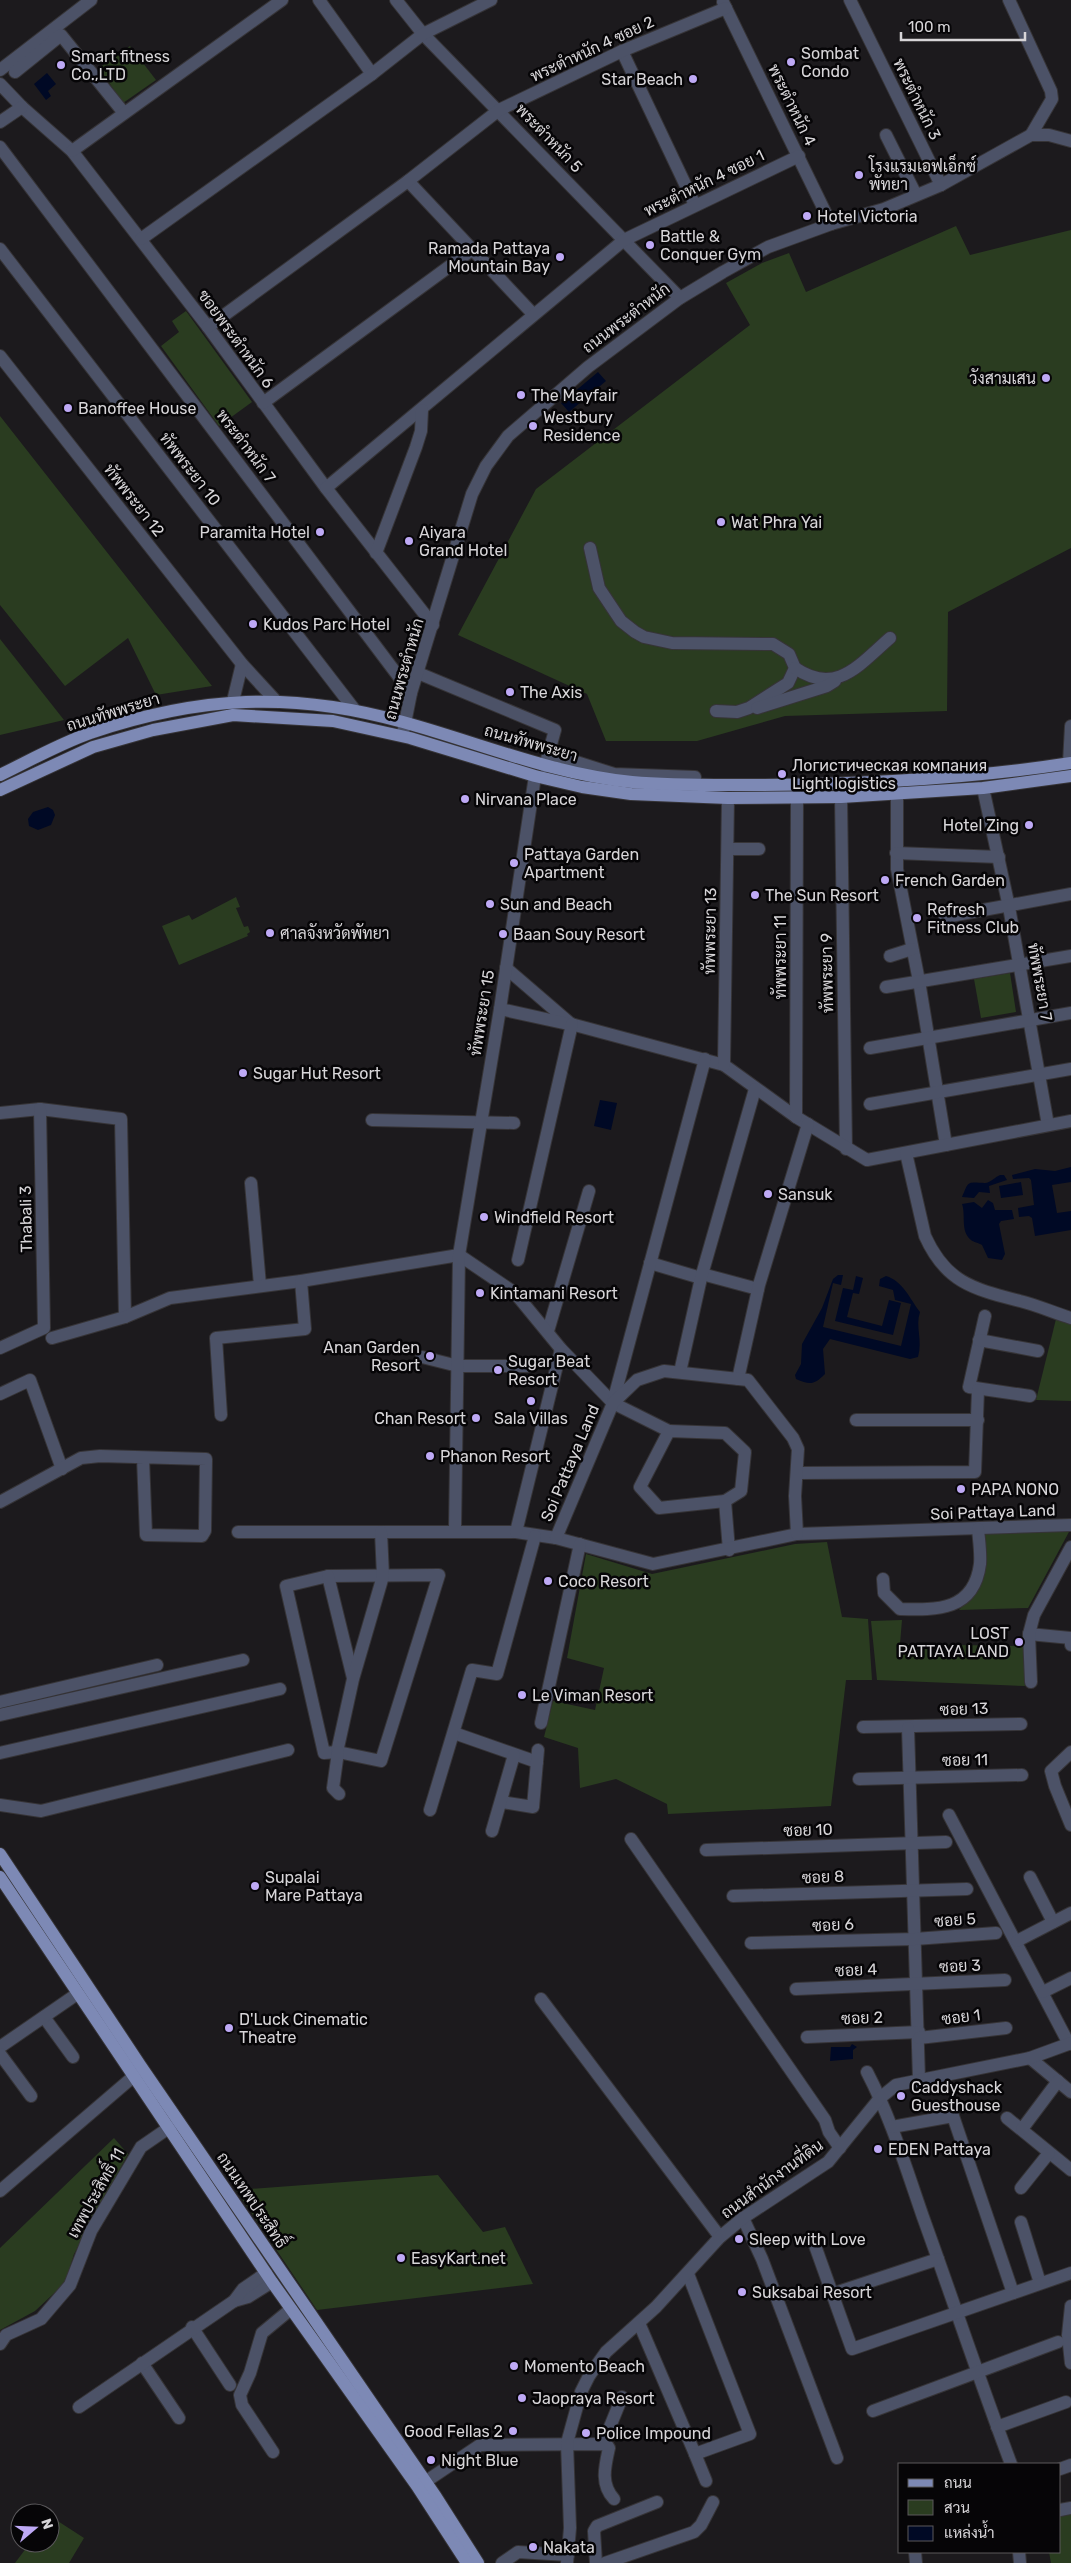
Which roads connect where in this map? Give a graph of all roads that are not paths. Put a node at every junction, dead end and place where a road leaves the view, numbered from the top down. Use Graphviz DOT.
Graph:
graph roads {
  1 [pos="282,0"];
  2 [pos="319,0"];
  3 [pos="396,0"];
  4 [pos="491,0"];
  5 [pos="850,0"];
  6 [pos="1009,0"];
  7 [pos="84,2"];
  8 [pos="724,4"];
  9 [pos="423,34"];
  10 [pos="622,51"];
  11 [pos="0,70"];
  12 [pos="15,72"];
  13 [pos="372,74"];
  14 [pos="0,84"];
  15 [pos="22,107"];
  16 [pos="499,110"];
  17 [pos="124,113"];
  18 [pos="0,122"];
  19 [pos="886,135"];
  20 [pos="1031,136"];
  21 [pos="1071,141"];
  22 [pos="0,147"];
  23 [pos="72,151"];
  24 [pos="799,156"];
  25 [pos="408,182"];
  26 [pos="941,185"];
  27 [pos="916,195"];
  28 [pos="695,205"];
  29 [pos="831,224"];
  30 [pos="141,239"];
  31 [pos="624,240"];
  32 [pos="0,249"];
  33 [pos="473,249"];
  34 [pos="680,298"];
  35 [pos="533,314"];
  36 [pos="208,327"];
  37 [pos="0,356"];
  38 [pos="263,403"];
  39 [pos="422,410"];
  40 [pos="326,488"];
  41 [pos="590,548"];
  42 [pos="376,553"];
  43 [pos="433,625"];
  44 [pos="890,638"];
  45 [pos="242,664"];
  46 [pos="795,668"];
  47 [pos="418,673"];
  48 [pos="839,678"];
  49 [pos="412,692"];
  50 [pos="233,701"];
  51 [pos="276,701"];
  52 [pos="334,706"];
  53 [pos="749,708"];
  54 [pos="354,709"];
  55 [pos="716,711"];
  56 [pos="165,712"];
  57 [pos="149,716"];
  58 [pos="333,721"];
  59 [pos="405,722"];
  60 [pos="1071,726"];
  61 [pos="169,727"];
  62 [pos="153,730"];
  63 [pos="402,736"];
  64 [pos="547,760"];
  65 [pos="1070,767"];
  66 [pos="0,775"];
  67 [pos="535,776"];
  68 [pos="983,788"];
  69 [pos="0,790"];
  70 [pos="897,794"];
  71 [pos="841,797"];
  72 [pos="728,798"];
  73 [pos="797,798"];
  74 [pos="728,849"];
  75 [pos="760,849"];
  76 [pos="896,853"];
  77 [pos="999,858"];
  78 [pos="1071,894"];
  79 [pos="1009,907"];
  80 [pos="945,916"];
  81 [pos="912,950"];
  82 [pos="890,956"];
  83 [pos="1071,956"];
  84 [pos="1020,964"];
  85 [pos="506,968"];
  86 [pos="919,981"];
  87 [pos="886,987"];
  88 [pos="500,1009"];
  89 [pos="1071,1013"];
  90 [pos="1031,1020"];
  91 [pos="571,1024"];
  92 [pos="928,1038"];
  93 [pos="870,1048"];
  94 [pos="705,1059"];
  95 [pos="724,1065"];
  96 [pos="1071,1069"];
  97 [pos="1039,1074"];
  98 [pos="755,1089"];
  99 [pos="937,1093"];
  100 [pos="870,1104"];
  101 [pos="40,1109"];
  102 [pos="0,1113"];
  103 [pos="796,1117"];
  104 [pos="372,1120"];
  105 [pos="1071,1121"];
  106 [pos="482,1122"];
  107 [pos="514,1123"];
  108 [pos="808,1124"];
  109 [pos="1048,1125"];
  110 [pos="946,1145"];
  111 [pos="846,1149"];
  112 [pos="906,1153"];
  113 [pos="251,1183"];
  114 [pos="589,1191"];
  115 [pos="459,1255"];
  116 [pos="518,1260"];
  117 [pos="650,1262"];
  118 [pos="702,1276"];
  119 [pos="301,1281"];
  120 [pos="260,1285"];
  121 [pos="758,1289"];
  122 [pos="985,1316"];
  123 [pos="125,1317"];
  124 [pos="1071,1318"];
  125 [pos="548,1331"];
  126 [pos="52,1338"];
  127 [pos="979,1340"];
  128 [pos="0,1348"];
  129 [pos="561,1349"];
  130 [pos="1038,1351"];
  131 [pos="422,1357"];
  132 [pos="458,1366"];
  133 [pos="528,1366"];
  134 [pos="680,1372"];
  135 [pos="738,1378"];
  136 [pos="978,1390"];
  137 [pos="0,1394"];
  138 [pos="1030,1396"];
  139 [pos="613,1403"];
  140 [pos="221,1415"];
  141 [pos="856,1420"];
  142 [pos="978,1420"];
  143 [pos="669,1431"];
  144 [pos="143,1458"];
  145 [pos="62,1469"];
  146 [pos="797,1473"];
  147 [pos="1,1499"];
  148 [pos="725,1501"];
  149 [pos="1071,1525"];
  150 [pos="978,1529"];
  151 [pos="455,1530"];
  152 [pos="238,1532"];
  153 [pos="381,1532"];
  154 [pos="516,1532"];
  155 [pos="797,1534"];
  156 [pos="535,1536"];
  157 [pos="556,1538"];
  158 [pos="580,1544"];
  159 [pos="1071,1547"];
  160 [pos="729,1550"];
  161 [pos="328,1576"];
  162 [pos="383,1576"];
  163 [pos="883,1579"];
  164 [pos="1028,1634"];
  165 [pos="1071,1645"];
  166 [pos="243,1660"];
  167 [pos="157,1665"];
  168 [pos="353,1679"];
  169 [pos="1031,1682"];
  170 [pos="280,1689"];
  171 [pos="0,1702"];
  172 [pos="0,1715"];
  173 [pos="541,1723"];
  174 [pos="1021,1724"];
  175 [pos="862,1727"];
  176 [pos="908,1728"];
  177 [pos="454,1733"];
  178 [pos="288,1750"];
  179 [pos="338,1752"];
  180 [pos="1071,1752"];
  181 [pos="0,1753"];
  182 [pos="514,1755"];
  183 [pos="1022,1775"];
  184 [pos="910,1778"];
  185 [pos="859,1779"];
  186 [pos="339,1794"];
  187 [pos="502,1802"];
  188 [pos="0,1805"];
  189 [pos="1068,1809"];
  190 [pos="430,1810"];
  191 [pos="949,1815"];
  192 [pos="1071,1825"];
  193 [pos="492,1832"];
  194 [pos="631,1839"];
  195 [pos="946,1842"];
  196 [pos="912,1843"];
  197 [pos="706,1850"];
  198 [pos="0,1854"];
  199 [pos="0,1877"];
  200 [pos="1030,1877"];
  201 [pos="967,1889"];
  202 [pos="914,1891"];
  203 [pos="733,1896"];
  204 [pos="1071,1913"];
  205 [pos="1054,1922"];
  206 [pos="996,1934"];
  207 [pos="915,1939"];
  208 [pos="1017,1941"];
  209 [pos="751,1943"];
  210 [pos="1071,1978"];
  211 [pos="1005,1980"];
  212 [pos="917,1985"];
  213 [pos="796,1989"];
  214 [pos="1043,1992"];
  215 [pos="77,1994"];
  216 [pos="542,1999"];
  217 [pos="44,2017"];
  218 [pos="1006,2028"];
  219 [pos="807,2037"];
  220 [pos="919,2039"];
  221 [pos="1070,2044"];
  222 [pos="0,2047"];
  223 [pos="0,2054"];
  224 [pos="73,2057"];
  225 [pos="1030,2058"];
  226 [pos="867,2072"];
  227 [pos="134,2076"];
  228 [pos="924,2078"];
  229 [pos="1058,2081"];
  230 [pos="1071,2092"];
  231 [pos="30,2096"];
  232 [pos="880,2098"];
  233 [pos="1007,2118"];
  234 [pos="170,2127"];
  235 [pos="892,2127"];
  236 [pos="1022,2130"];
  237 [pos="842,2144"];
  238 [pos="1049,2153"];
  239 [pos="1071,2170"];
  240 [pos="1021,2188"];
  241 [pos="0,2191"];
  242 [pos="744,2218"];
  243 [pos="1021,2222"];
  244 [pos="720,2237"];
  245 [pos="813,2240"];
  246 [pos="938,2260"];
  247 [pos="1071,2273"];
  248 [pos="688,2274"];
  249 [pos="270,2278"];
  250 [pos="1040,2283"];
  251 [pos="1013,2292"];
  252 [pos="832,2294"];
  253 [pos="1071,2306"];
  254 [pos="291,2309"];
  255 [pos="958,2312"];
  256 [pos="639,2323"];
  257 [pos="192,2327"];
  258 [pos="1058,2342"];
  259 [pos="0,2344"];
  260 [pos="142,2363"];
  261 [pos="1071,2363"];
  262 [pos="976,2373"];
  263 [pos="230,2385"];
  264 [pos="622,2397"];
  265 [pos="1066,2402"];
  266 [pos="79,2407"];
  267 [pos="873,2410"];
  268 [pos="179,2418"];
  269 [pos="997,2427"];
  270 [pos="567,2443"];
  271 [pos="603,2444"];
  272 [pos="273,2452"];
  273 [pos="695,2454"];
  274 [pos="837,2458"];
  275 [pos="1011,2463"];
  276 [pos="706,2481"];
  277 [pos="425,2482"];
  278 [pos="614,2499"];
  279 [pos="657,2502"];
  280 [pos="713,2502"];
  281 [pos="568,2559"];
  282 [pos="467,2563"];
  283 [pos="478,2563"];
  284 [pos="502,2563"];
  285 [pos="596,2563"];
  286 [pos="605,2563"];
  1 -- 17 [label="street"];
  2 -- 13 [label="street"];
  3 -- 9 [label="street, พระตำหนัก 5"];
  4 -- 9 [label="street"];
  5 -- 26 [label="street, พระตำหนัก 3"];
  6 -- 20 [label="street"];
  7 -- 11 [label="street"];
  8 -- 10 [label="street, พระตำหนัก 4 ซอย 2"];
  8 -- 24 [label="street, พระตำหนัก 4"];
  9 -- 13 [label="street"];
  9 -- 16 [label="street, พระตำหนัก 5"];
  10 -- 16 [label="street, พระตำหนัก 4 ซอย 2"];
  10 -- 28 [label="street"];
  12 -- 17 [label="street"];
  13 -- 30 [label="street"];
  14 -- 15 [label="street, ซอยพระตำหนัก 6"];
  15 -- 18 [label="street"];
  15 -- 23 [label="street, ซอยพระตำหนัก 6"];
  16 -- 25 [label="street, พระตำหนัก 4 ซอย 2"];
  16 -- 31 [label="street, พระตำหนัก 5"];
  17 -- 23 [label="street"];
  19 -- 27 [label="street"];
  20 -- 21 [label="street"];
  20 -- 26 [label="street, ถนนพระตำหนัก"];
  22 -- 49 [label="street, พระตำหนัก 7"];
  23 -- 30 [label="street, ซอยพระตำหนัก 6"];
  24 -- 28 [label="street, พระตำหนัก 4 ซอย 1"];
  24 -- 29 [label="street, พระตำหนัก 4"];
  25 -- 33 [label="street"];
  25 -- 36 [label="street, พระตำหนัก 4 ซอย 2"];
  26 -- 27 [label="street, ถนนพระตำหนัก"];
  27 -- 29 [label="street, ถนนพระตำหนัก"];
  28 -- 31 [label="street, พระตำหนัก 4 ซอย 1"];
  29 -- 34 [label="street, ถนนพระตำหนัก"];
  30 -- 36 [label="street, ซอยพระตำหนัก 6"];
  31 -- 34 [label="street, พระตำหนัก 5"];
  31 -- 35 [label="street, พระตำหนัก 4 ซอย 1"];
  32 -- 54 [label="street, ทัพพระยา 10"];
  33 -- 35 [label="street"];
  33 -- 38 [label="street"];
  34 -- 43 [label="street, ถนนพระตำหนัก"];
  35 -- 39 [label="street, พระตำหนัก 4 ซอย 1"];
  36 -- 38 [label="street, ซอยพระตำหนัก 6"];
  37 -- 45 [label="street, ทัพพระยา 12"];
  38 -- 40 [label="street, ซอยพระตำหนัก 6"];
  39 -- 40 [label="street, พระตำหนัก 4 ซอย 1"];
  39 -- 42 [label="street"];
  40 -- 42 [label="street, ซอยพระตำหนัก 6"];
  41 -- 46 [label="street"];
  42 -- 43 [label="street, ซอยพระตำหนัก 6"];
  43 -- 47 [label="street, ถนนพระตำหนัก"];
  44 -- 48 [label="street"];
  45 -- 50 [label="street"];
  45 -- 51 [label="street, ทัพพระยา 12"];
  46 -- 48 [label="street"];
  46 -- 53 [label="street"];
  47 -- 49 [label="street, ถนนพระตำหนัก"];
  47 -- 64 [label="street"];
  48 -- 53 [label="street"];
  49 -- 59 [label="street, ถนนพระตำหนัก"];
  50 -- 51 [label="main road, ถนนทัพพระยา"];
  50 -- 56 [label="main road, ถนนทัพพระยา"];
  51 -- 52 [label="main road, ถนนทัพพระยา"];
  52 -- 54 [label="main road, ถนนทัพพระยา"];
  52 -- 58 [label="street"];
  53 -- 55 [label="street"];
  54 -- 59 [label="main road, ถนนทัพพระยา"];
  56 -- 57 [label="main road, ถนนทัพพระยา"];
  56 -- 61 [label="street"];
  57 -- 62 [label="street"];
  57 -- 66 [label="main road, ถนนทัพพระยา"];
  58 -- 61 [label="main road, ถนนทัพพระยา"];
  58 -- 63 [label="main road, ถนนทัพพระยา"];
  59 -- 63 [label="street, ถนนพระตำหนัก"];
  59 -- 64 [label="main road, ถนนทัพพระยา"];
  60 -- 65 [label="street"];
  61 -- 62 [label="main road, ถนนทัพพระยา"];
  62 -- 69 [label="main road, ถนนทัพพระยา"];
  63 -- 67 [label="main road, ถนนทัพพระยา"];
  64 -- 65 [label="main road, ถนนทัพพระยา"];
  65 -- 68 [label="main road, ถนนทัพพระยา"];
  67 -- 72 [label="main road, ถนนทัพพระยา"];
  67 -- 85 [label="street, ทัพพระยา 15"];
  68 -- 70 [label="main road, ถนนทัพพระยา"];
  68 -- 77 [label="street, ทัพพระยา 7"];
  70 -- 71 [label="main road, ถนนทัพพระยา"];
  70 -- 76 [label="street"];
  71 -- 73 [label="main road, ถนนทัพพระยา"];
  71 -- 111 [label="street, ทัพพระยา 9"];
  72 -- 73 [label="main road, ถนนทัพพระยา"];
  72 -- 74 [label="street, ทัพพระยา 13"];
  73 -- 103 [label="street, ทัพพระยา 11"];
  74 -- 75 [label="street"];
  74 -- 95 [label="street, ทัพพระยา 13"];
  76 -- 77 [label="street"];
  76 -- 81 [label="street"];
  77 -- 79 [label="street, ทัพพระยา 7"];
  78 -- 79 [label="street"];
  79 -- 80 [label="street"];
  79 -- 84 [label="street, ทัพพระยา 7"];
  81 -- 82 [label="street"];
  81 -- 86 [label="street"];
  83 -- 84 [label="street"];
  84 -- 86 [label="street"];
  84 -- 90 [label="street, ทัพพระยา 7"];
  85 -- 88 [label="street, ทัพพระยา 15"];
  85 -- 91 [label="street"];
  86 -- 87 [label="street"];
  86 -- 92 [label="street"];
  88 -- 91 [label="street"];
  88 -- 106 [label="street, ทัพพระยา 15"];
  89 -- 90 [label="street"];
  90 -- 92 [label="street"];
  90 -- 97 [label="street, ทัพพระยา 7"];
  91 -- 94 [label="street"];
  91 -- 116 [label="street"];
  92 -- 93 [label="street"];
  92 -- 99 [label="street"];
  94 -- 95 [label="street"];
  94 -- 117 [label="street"];
  95 -- 98 [label="street"];
  96 -- 97 [label="street"];
  97 -- 99 [label="street"];
  97 -- 109 [label="street, ทัพพระยา 7"];
  98 -- 103 [label="street"];
  98 -- 118 [label="street"];
  99 -- 100 [label="street"];
  99 -- 110 [label="street"];
  101 -- 102 [label="street"];
  101 -- 123 [label="street"];
  101 -- 128 [label="street, Thabali 3"];
  103 -- 108 [label="street"];
  104 -- 106 [label="street"];
  105 -- 109 [label="street"];
  106 -- 107 [label="street"];
  106 -- 115 [label="street, ทัพพระยา 15"];
  108 -- 111 [label="street"];
  108 -- 121 [label="street"];
  109 -- 110 [label="street"];
  110 -- 112 [label="street"];
  111 -- 112 [label="street"];
  112 -- 124 [label="street"];
  113 -- 120 [label="street"];
  114 -- 125 [label="street"];
  115 -- 119 [label="street"];
  115 -- 125 [label="street"];
  115 -- 132 [label="street, ทัพพระยา 15"];
  117 -- 118 [label="street"];
  117 -- 139 [label="street"];
  118 -- 121 [label="street"];
  118 -- 134 [label="street"];
  119 -- 120 [label="street"];
  119 -- 140 [label="street"];
  120 -- 123 [label="street"];
  121 -- 135 [label="street"];
  122 -- 127 [label="street"];
  123 -- 126 [label="street"];
  125 -- 129 [label="street"];
  127 -- 130 [label="street"];
  127 -- 136 [label="street"];
  129 -- 139 [label="street"];
  129 -- 154 [label="street"];
  131 -- 132 [label="street"];
  132 -- 133 [label="street"];
  132 -- 151 [label="street, ทัพพระยา 15"];
  134 -- 135 [label="street, Soi Pattaya Land"];
  134 -- 139 [label="street, Soi Pattaya Land"];
  135 -- 146 [label="street, Soi Pattaya Land"];
  136 -- 138 [label="street"];
  136 -- 142 [label="street"];
  137 -- 145 [label="street"];
  139 -- 143 [label="street, Soi Pattaya Land"];
  139 -- 157 [label="street, Soi Pattaya Land"];
  141 -- 142 [label="street"];
  142 -- 146 [label="street"];
  143 -- 148 [label="street, Soi Pattaya Land"];
  143 -- 148 [label="street"];
  144 -- 144 [label="street"];
  144 -- 145 [label="street"];
  145 -- 147 [label="street"];
  146 -- 155 [label="street, Soi Pattaya Land"];
  148 -- 160 [label="street"];
  149 -- 150 [label="street, Soi Pattaya Land"];
  150 -- 155 [label="street, Soi Pattaya Land"];
  150 -- 163 [label="street"];
  151 -- 153 [label="street"];
  151 -- 154 [label="street"];
  152 -- 153 [label="street"];
  153 -- 162 [label="street"];
  154 -- 156 [label="street"];
  155 -- 160 [label="street, Soi Pattaya Land"];
  156 -- 157 [label="street"];
  156 -- 177 [label="street"];
  157 -- 158 [label="street, Soi Pattaya Land"];
  158 -- 160 [label="street, Soi Pattaya Land"];
  158 -- 173 [label="street"];
  159 -- 164 [label="street"];
  161 -- 162 [label="street"];
  161 -- 168 [label="street"];
  161 -- 179 [label="street"];
  162 -- 168 [label="street"];
  162 -- 179 [label="street"];
  164 -- 165 [label="street"];
  164 -- 169 [label="street"];
  166 -- 172 [label="street"];
  167 -- 171 [label="street"];
  168 -- 179 [label="street"];
  170 -- 181 [label="street"];
  174 -- 176 [label="street, ซอย 13"];
  175 -- 176 [label="street, ซอย 13"];
  176 -- 184 [label="street"];
  177 -- 182 [label="street"];
  177 -- 190 [label="street"];
  178 -- 188 [label="street"];
  179 -- 186 [label="street"];
  180 -- 189 [label="street"];
  182 -- 187 [label="street"];
  182 -- 187 [label="street"];
  183 -- 184 [label="street, ซอย 11"];
  184 -- 185 [label="street, ซอย 11"];
  184 -- 196 [label="street"];
  187 -- 193 [label="street"];
  189 -- 192 [label="street"];
  191 -- 208 [label="street"];
  194 -- 237 [label="street"];
  195 -- 196 [label="street, ซอย 10"];
  196 -- 197 [label="street, ซอย 10"];
  196 -- 202 [label="street"];
  198 -- 277 [label="main road, ถนนเทพประสิทธิ์"];
  199 -- 215 [label="main road, ถนนเทพประสิทธิ์"];
  200 -- 205 [label="street"];
  201 -- 202 [label="street, ซอย 8"];
  202 -- 203 [label="street, ซอย 8"];
  202 -- 207 [label="street"];
  204 -- 205 [label="street"];
  205 -- 208 [label="street"];
  206 -- 207 [label="street, ซอย 5"];
  207 -- 209 [label="street, ซอย 6"];
  207 -- 212 [label="street"];
  208 -- 214 [label="street"];
  210 -- 214 [label="street"];
  211 -- 212 [label="street, ซอย 3"];
  212 -- 213 [label="street, ซอย 4"];
  212 -- 220 [label="street"];
  214 -- 221 [label="street"];
  215 -- 217 [label="street"];
  215 -- 227 [label="main road, ถนนเทพประสิทธิ์"];
  216 -- 244 [label="street"];
  217 -- 222 [label="street"];
  217 -- 224 [label="street"];
  218 -- 220 [label="street, ซอย 1"];
  219 -- 220 [label="street, ซอย 2"];
  220 -- 228 [label="street"];
  221 -- 225 [label="street, ถนนสำนักงานที่ดิน"];
  223 -- 231 [label="street"];
  225 -- 228 [label="street, ถนนสำนักงานที่ดิน"];
  225 -- 229 [label="street"];
  226 -- 232 [label="street"];
  227 -- 234 [label="main road, ถนนเทพประสิทธิ์"];
  227 -- 241 [label="street"];
  228 -- 232 [label="street, ถนนสำนักงานที่ดิน"];
  229 -- 230 [label="street"];
  229 -- 236 [label="street"];
  232 -- 235 [label="street"];
  232 -- 237 [label="street, ถนนสำนักงานที่ดิน"];
  233 -- 236 [label="street"];
  234 -- 249 [label="main road, ถนนเทพประสิทธิ์"];
  234 -- 259 [label="street, เทพประสิทธิ์ 11"];
  235 -- 246 [label="street"];
  235 -- 251 [label="street"];
  236 -- 238 [label="street"];
  237 -- 242 [label="street, ถนนสำนักงานที่ดิน"];
  238 -- 239 [label="street"];
  238 -- 240 [label="street"];
  242 -- 244 [label="street, ถนนสำนักงานที่ดิน"];
  242 -- 274 [label="street"];
  243 -- 250 [label="street"];
  244 -- 248 [label="street, ถนนสำนักงานที่ดิน"];
  245 -- 252 [label="street"];
  246 -- 252 [label="street"];
  246 -- 255 [label="street"];
  247 -- 250 [label="street"];
  248 -- 256 [label="street, ถนนสำนักงานที่ดิน"];
  248 -- 273 [label="street"];
  249 -- 254 [label="main road, ถนนเทพประสิทธิ์"];
  249 -- 257 [label="street"];
  250 -- 251 [label="street"];
  251 -- 255 [label="street"];
  252 -- 255 [label="street"];
  253 -- 261 [label="street"];
  254 -- 272 [label="street"];
  254 -- 282 [label="main road, ถนนเทพประสิทธิ์"];
  255 -- 262 [label="street"];
  256 -- 270 [label="street, ถนนสำนักงานที่ดิน"];
  256 -- 273 [label="street"];
  257 -- 260 [label="street"];
  257 -- 263 [label="street"];
  258 -- 262 [label="street"];
  260 -- 266 [label="street"];
  260 -- 268 [label="street"];
  262 -- 267 [label="street"];
  262 -- 269 [label="street"];
  264 -- 271 [label="street"];
  265 -- 269 [label="street"];
  269 -- 275 [label="street"];
  270 -- 271 [label="street"];
  270 -- 277 [label="street"];
  270 -- 281 [label="street, ถนนสำนักงานที่ดิน"];
  271 -- 278 [label="street"];
  273 -- 276 [label="street"];
  277 -- 283 [label="main road, ถนนเทพประสิทธิ์"];
  279 -- 285 [label="street"];
  280 -- 286 [label="street"];
  281 -- 284 [label="street"];
}
